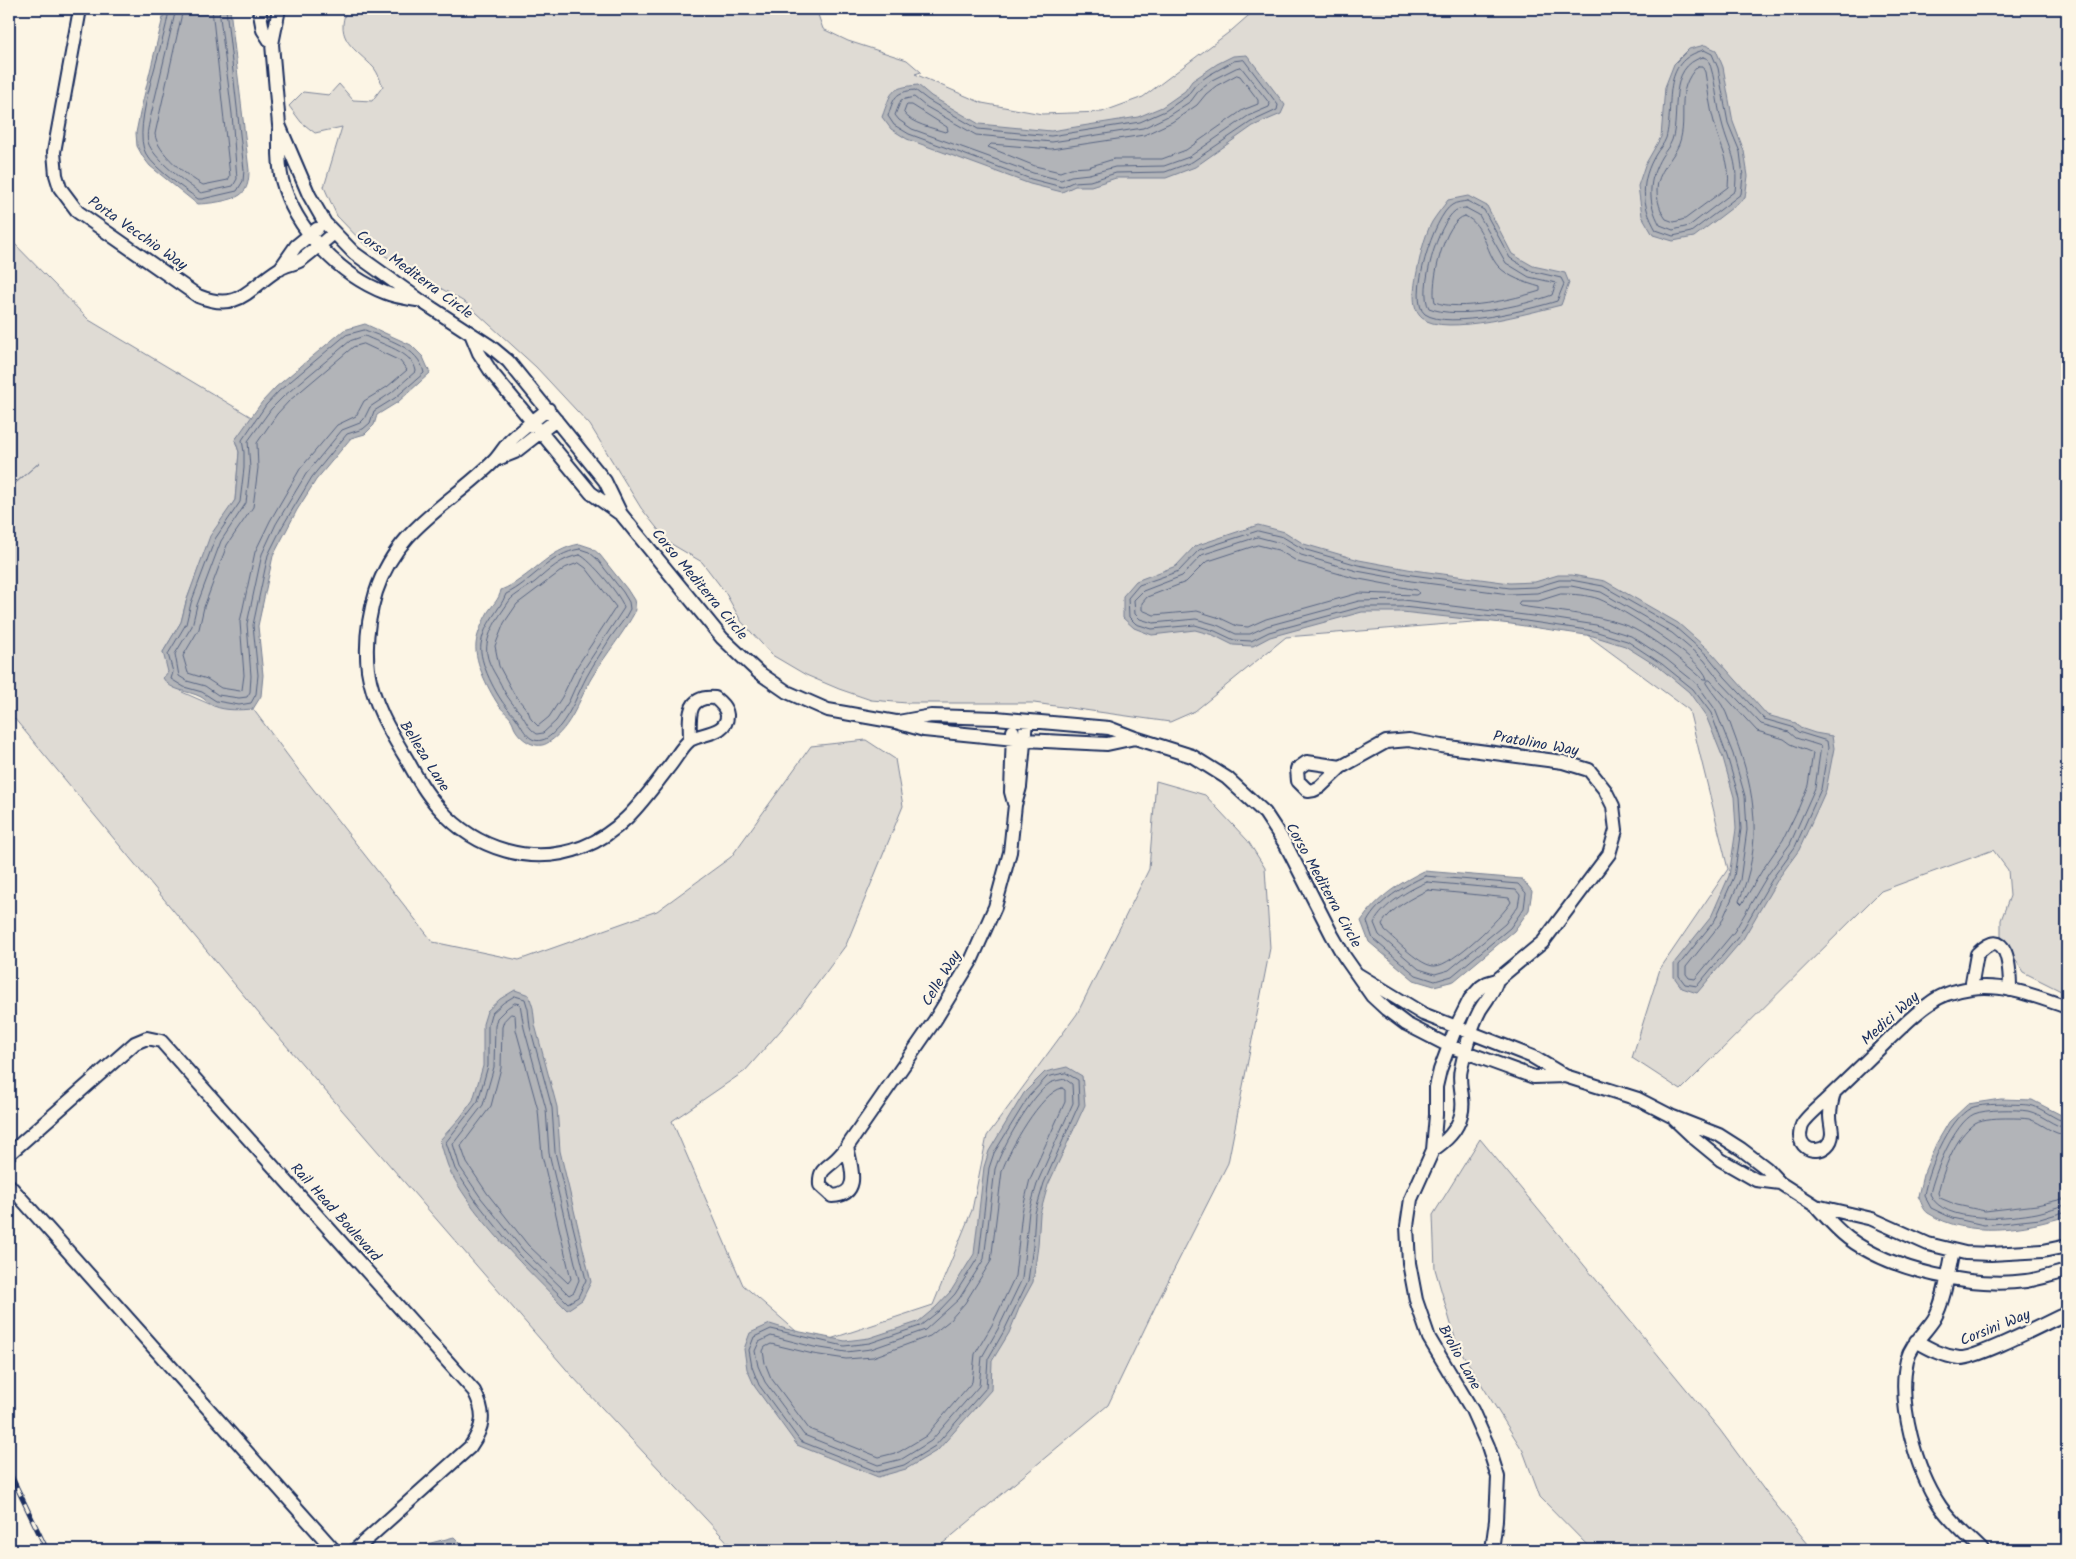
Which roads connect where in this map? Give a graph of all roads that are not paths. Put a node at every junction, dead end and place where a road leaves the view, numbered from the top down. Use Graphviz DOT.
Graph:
graph roads {
  1 [pos="80,9"];
  2 [pos="259,9"];
  3 [pos="279,9"];
  4 [pos="272,44"];
  5 [pos="279,125"];
  6 [pos="325,223"];
  7 [pos="334,233"];
  8 [pos="311,234"];
  9 [pos="320,245"];
  10 [pos="280,268"];
  11 [pos="421,301"];
  12 [pos="472,336"];
  13 [pos="548,409"];
  14 [pos="556,420"];
  15 [pos="533,422"];
  16 [pos="541,432"];
  17 [pos="495,460"];
  18 [pos="621,514"];
  19 [pos="1020,720"];
  20 [pos="896,722"];
  21 [pos="1135,738"];
  22 [pos="690,740"];
  23 [pos="1019,740"];
  24 [pos="1341,767"];
  25 [pos="1357,974"];
  26 [pos="1497,980"];
  27 [pos="1972,988"];
  28 [pos="2010,990"];
  29 [pos="2067,1007"];
  30 [pos="1456,1027"];
  31 [pos="1472,1033"];
  32 [pos="1448,1046"];
  33 [pos="1466,1052"];
  34 [pos="1565,1076"];
  35 [pos="1834,1093"];
  36 [pos="1673,1117"];
  37 [pos="847,1147"];
  38 [pos="1433,1150"];
  39 [pos="9,1154"];
  40 [pos="1780,1183"];
  41 [pos="9,1185"];
  42 [pos="1816,1206"];
  43 [pos="2067,1246"];
  44 [pos="1953,1250"];
  45 [pos="2067,1271"];
  46 [pos="1948,1277"];
  47 [pos="2067,1313"];
  48 [pos="1916,1341"];
  49 [pos="334,1550"];
  50 [pos="354,1550"];
  51 [pos="1492,1550"];
  52 [pos="1982,1550"];
  1 -- 10 [label="street, Porta Vecchio Way"];
  2 -- 4 [label="street, Corso Mediterra Circle"];
  3 -- 4 [label="street, Corso Mediterra Circle"];
  4 -- 5 [label="street, Corso Mediterra Circle"];
  5 -- 6 [label="street, Corso Mediterra Circle"];
  5 -- 8 [label="street"];
  6 -- 7 [label="street, Corso Mediterra Circle"];
  6 -- 8 [label="street"];
  7 -- 9 [label="street, Porta Vecchio Way"];
  7 -- 11 [label="street, Corso Mediterra Circle"];
  8 -- 9 [label="street"];
  8 -- 10 [label="street"];
  9 -- 10 [label="street, Porta Vecchio Way"];
  9 -- 11 [label="street"];
  11 -- 12 [label="street, Corso Mediterra Circle"];
  12 -- 13 [label="street, Corso Mediterra Circle"];
  12 -- 15 [label="street, Corso Mediterra Circle"];
  13 -- 14 [label="street, Corso Mediterra Circle"];
  13 -- 15 [label="street, Belleza Lane"];
  14 -- 16 [label="street, Belleza Lane"];
  14 -- 18 [label="street, Corso Mediterra Circle"];
  15 -- 16 [label="street, Corso Mediterra Circle"];
  15 -- 17 [label="street, Belleza Lane"];
  16 -- 17 [label="street, Belleza Lane"];
  16 -- 18 [label="street, Corso Mediterra Circle"];
  17 -- 22 [label="street, Belleza Lane"];
  18 -- 20 [label="street, Corso Mediterra Circle"];
  19 -- 20 [label="street, Corso Mediterra Circle"];
  19 -- 21 [label="street, Corso Mediterra Circle"];
  19 -- 23 [label="street, Celle Way"];
  20 -- 23 [label="street, Corso Mediterra Circle"];
  21 -- 23 [label="street, Corso Mediterra Circle"];
  21 -- 25 [label="street, Corso Mediterra Circle"];
  23 -- 37 [label="street, Celle Way"];
  24 -- 26 [label="street, Pratolino Way"];
  25 -- 30 [label="street, Corso Mediterra Circle"];
  25 -- 32 [label="street, Corso Mediterra Circle"];
  26 -- 30 [label="street, Pratolino Way"];
  26 -- 31 [label="street, Pratolino Way"];
  27 -- 28 [label="street, Medici Way"];
  27 -- 28 [label="street"];
  27 -- 35 [label="street, Medici Way"];
  28 -- 29 [label="street, Medici Way"];
  30 -- 31 [label="street, Corso Mediterra Circle"];
  30 -- 32 [label="street, Pratolino Way"];
  31 -- 33 [label="street, Pratolino Way"];
  31 -- 34 [label="street, Corso Mediterra Circle"];
  32 -- 33 [label="street, Corso Mediterra Circle"];
  32 -- 38 [label="street, Brolio Lane"];
  33 -- 34 [label="street, Corso Mediterra Circle"];
  33 -- 38 [label="street, Brolio Lane"];
  34 -- 36 [label="street, Corso Mediterra Circle"];
  36 -- 40 [label="street, Corso Mediterra Circle"];
  36 -- 40 [label="street, Corso Mediterra Circle"];
  38 -- 51 [label="street, Brolio Lane"];
  39 -- 50 [label="street, Rail Head Boulevard"];
  40 -- 42 [label="street, Corso Mediterra Circle"];
  41 -- 49 [label="street"];
  42 -- 44 [label="street, Corso Mediterra Circle"];
  42 -- 46 [label="street, Corso Mediterra Circle"];
  43 -- 44 [label="street, Corso Mediterra Circle"];
  44 -- 46 [label="street"];
  45 -- 46 [label="street, Corso Mediterra Circle"];
  46 -- 48 [label="street"];
  47 -- 48 [label="street, Corsini Way"];
  48 -- 52 [label="street"];
}
